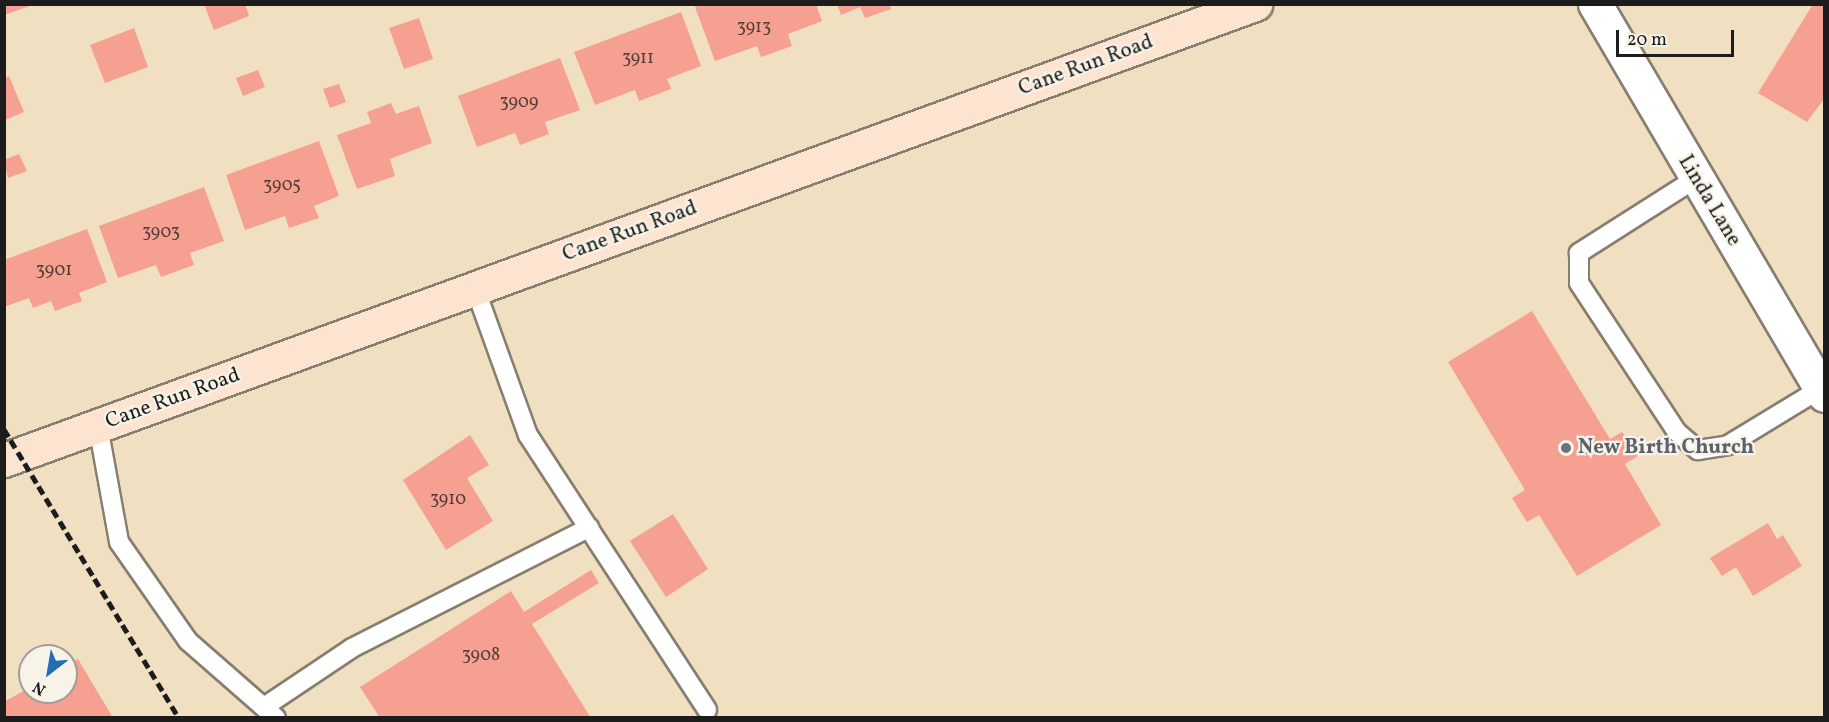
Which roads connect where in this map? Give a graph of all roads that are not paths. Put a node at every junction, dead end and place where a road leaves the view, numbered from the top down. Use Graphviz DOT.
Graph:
graph roads {
  1 [pos="1255,4"];
  2 [pos="1595,4"];
  3 [pos="1695,179"];
  4 [pos="475,288"];
  5 [pos="1822,392"];
  6 [pos="98,426"];
  7 [pos="4,460"];
  8 [pos="589,528"];
  9 [pos="707,710"];
  10 [pos="270,712"];
  1 -- 4 [label="main road, Cane Run Road"];
  2 -- 3 [label="street, Linda Lane"];
  3 -- 5 [label="street, Linda Lane"];
  3 -- 5 [label="lane"];
  4 -- 6 [label="main road, Cane Run Road"];
  4 -- 8 [label="lane"];
  6 -- 7 [label="main road, Cane Run Road"];
  6 -- 10 [label="lane"];
  8 -- 9 [label="lane"];
  8 -- 10 [label="lane"];
}
